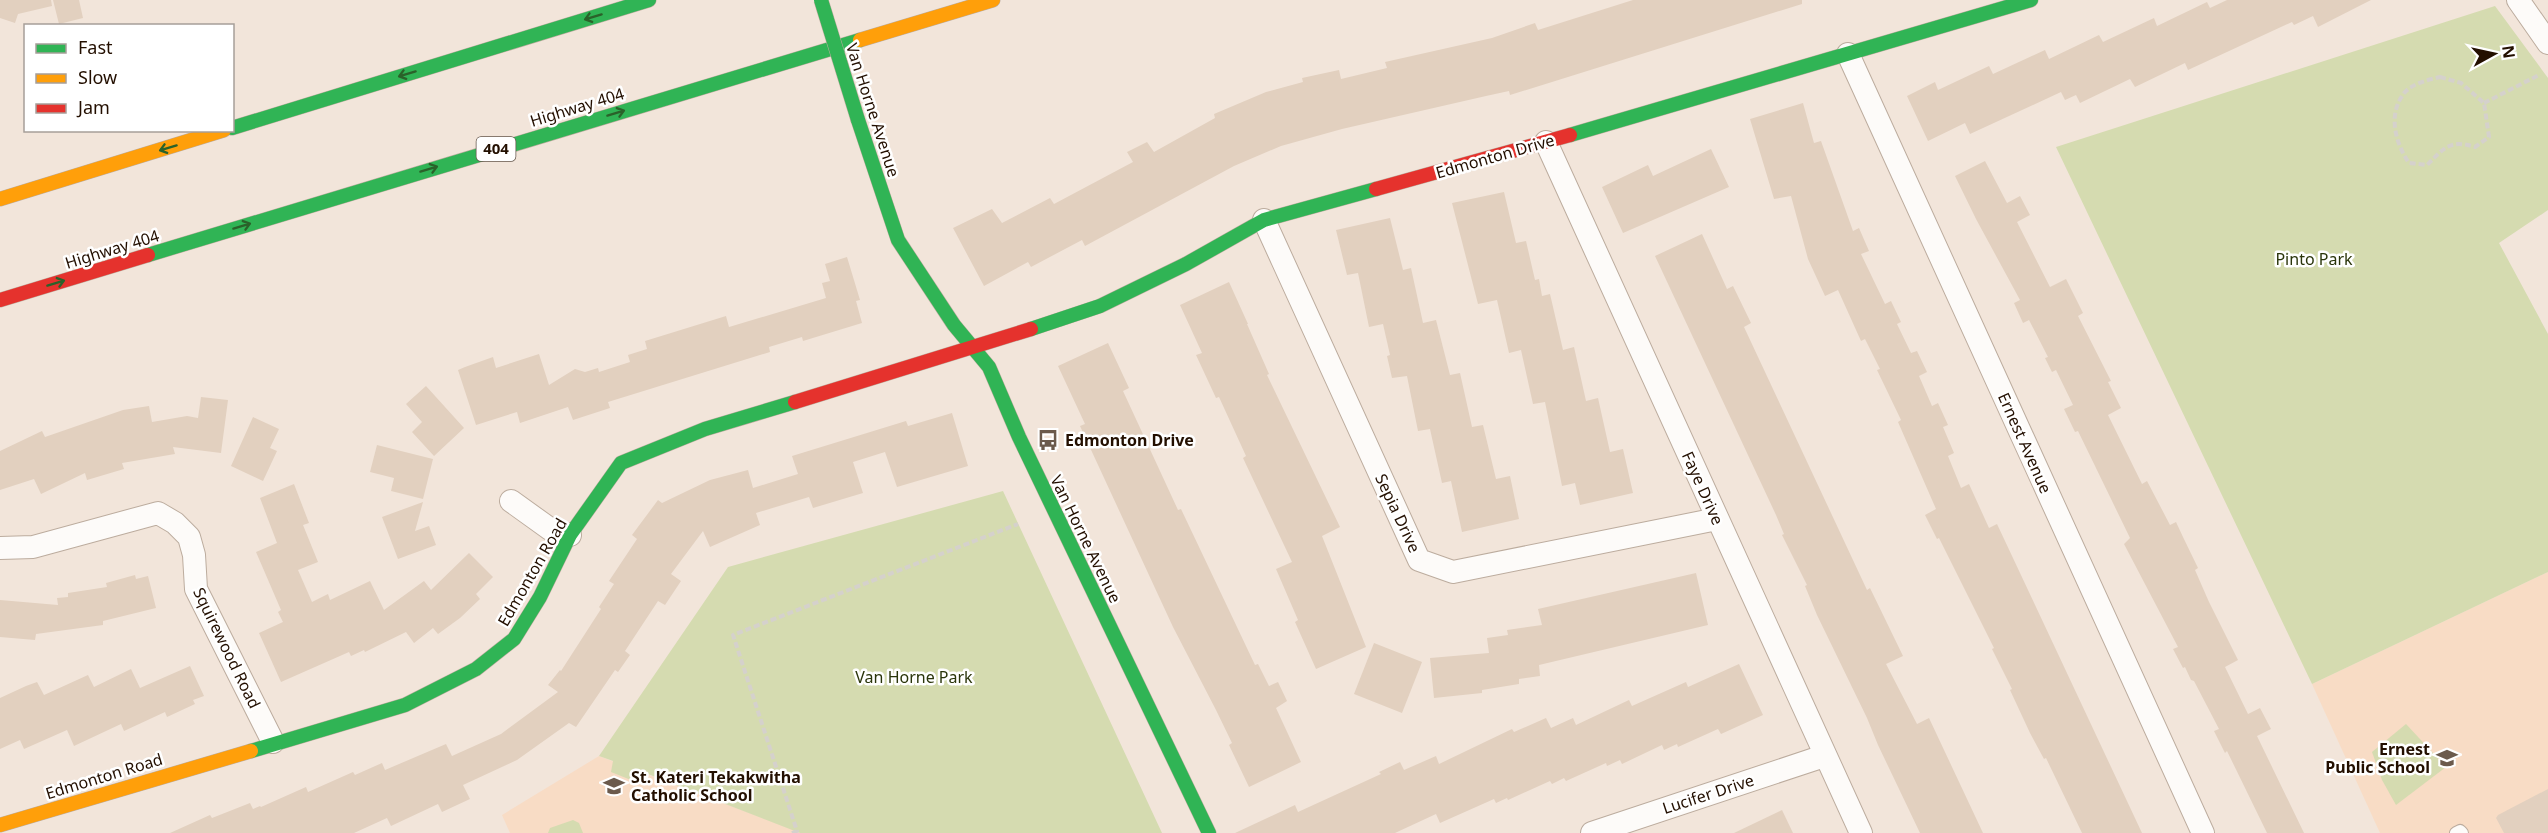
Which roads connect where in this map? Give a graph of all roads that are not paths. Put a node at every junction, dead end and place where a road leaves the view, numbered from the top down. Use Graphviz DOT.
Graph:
graph roads {
  1 [pos="649,0"];
  2 [pos="821,0"];
  3 [pos="993,0"];
  4 [pos="2031,0"];
  5 [pos="2518,0"];
  6 [pos="2548,43"];
  7 [pos="1848,54"];
  8 [pos="234,127"];
  9 [pos="218,132"];
  10 [pos="1546,142"];
  11 [pos="0,199"];
  12 [pos="1264,220"];
  13 [pos="0,300"];
  14 [pos="973,348"];
  15 [pos="511,501"];
  16 [pos="1717,519"];
  17 [pos="570,535"];
  18 [pos="0,548"];
  19 [pos="273,742"];
  20 [pos="1824,756"];
  21 [pos="0,825"];
  22 [pos="1209,833"];
  23 [pos="1592,833"];
  24 [pos="1861,833"];
  25 [pos="2203,833"];
  26 [pos="2456,833"];
  27 [pos="2462,833"];
  1 -- 8 [label="main road, one-way"];
  2 -- 14 [label="main road, Van Horne Avenue, bridge"];
  13 -- 3 [label="main road, Highway 404 / 404, one-way"];
  4 -- 7 [label="main road, Edmonton Drive"];
  5 -- 6 [label="street"];
  7 -- 10 [label="main road, Edmonton Drive"];
  7 -- 25 [label="street, Ernest Avenue"];
  9 -- 11 [label="main road, one-way"];
  10 -- 12 [label="main road, Edmonton Drive"];
  10 -- 16 [label="street, Faye Drive"];
  12 -- 14 [label="main road, Edmonton Drive"];
  12 -- 16 [label="street, Sepia Drive"];
  14 -- 17 [label="main road, Edmonton Road"];
  14 -- 22 [label="main road, Van Horne Avenue"];
  15 -- 17 [label="street"];
  16 -- 20 [label="street, Faye Drive"];
  17 -- 19 [label="main road, Edmonton Road"];
  18 -- 19 [label="street, Squirewood Road"];
  19 -- 21 [label="main road, Edmonton Road"];
  20 -- 23 [label="street, Lucifer Drive"];
  20 -- 24 [label="street, Faye Drive"];
  26 -- 27 [label="lane"];
}
